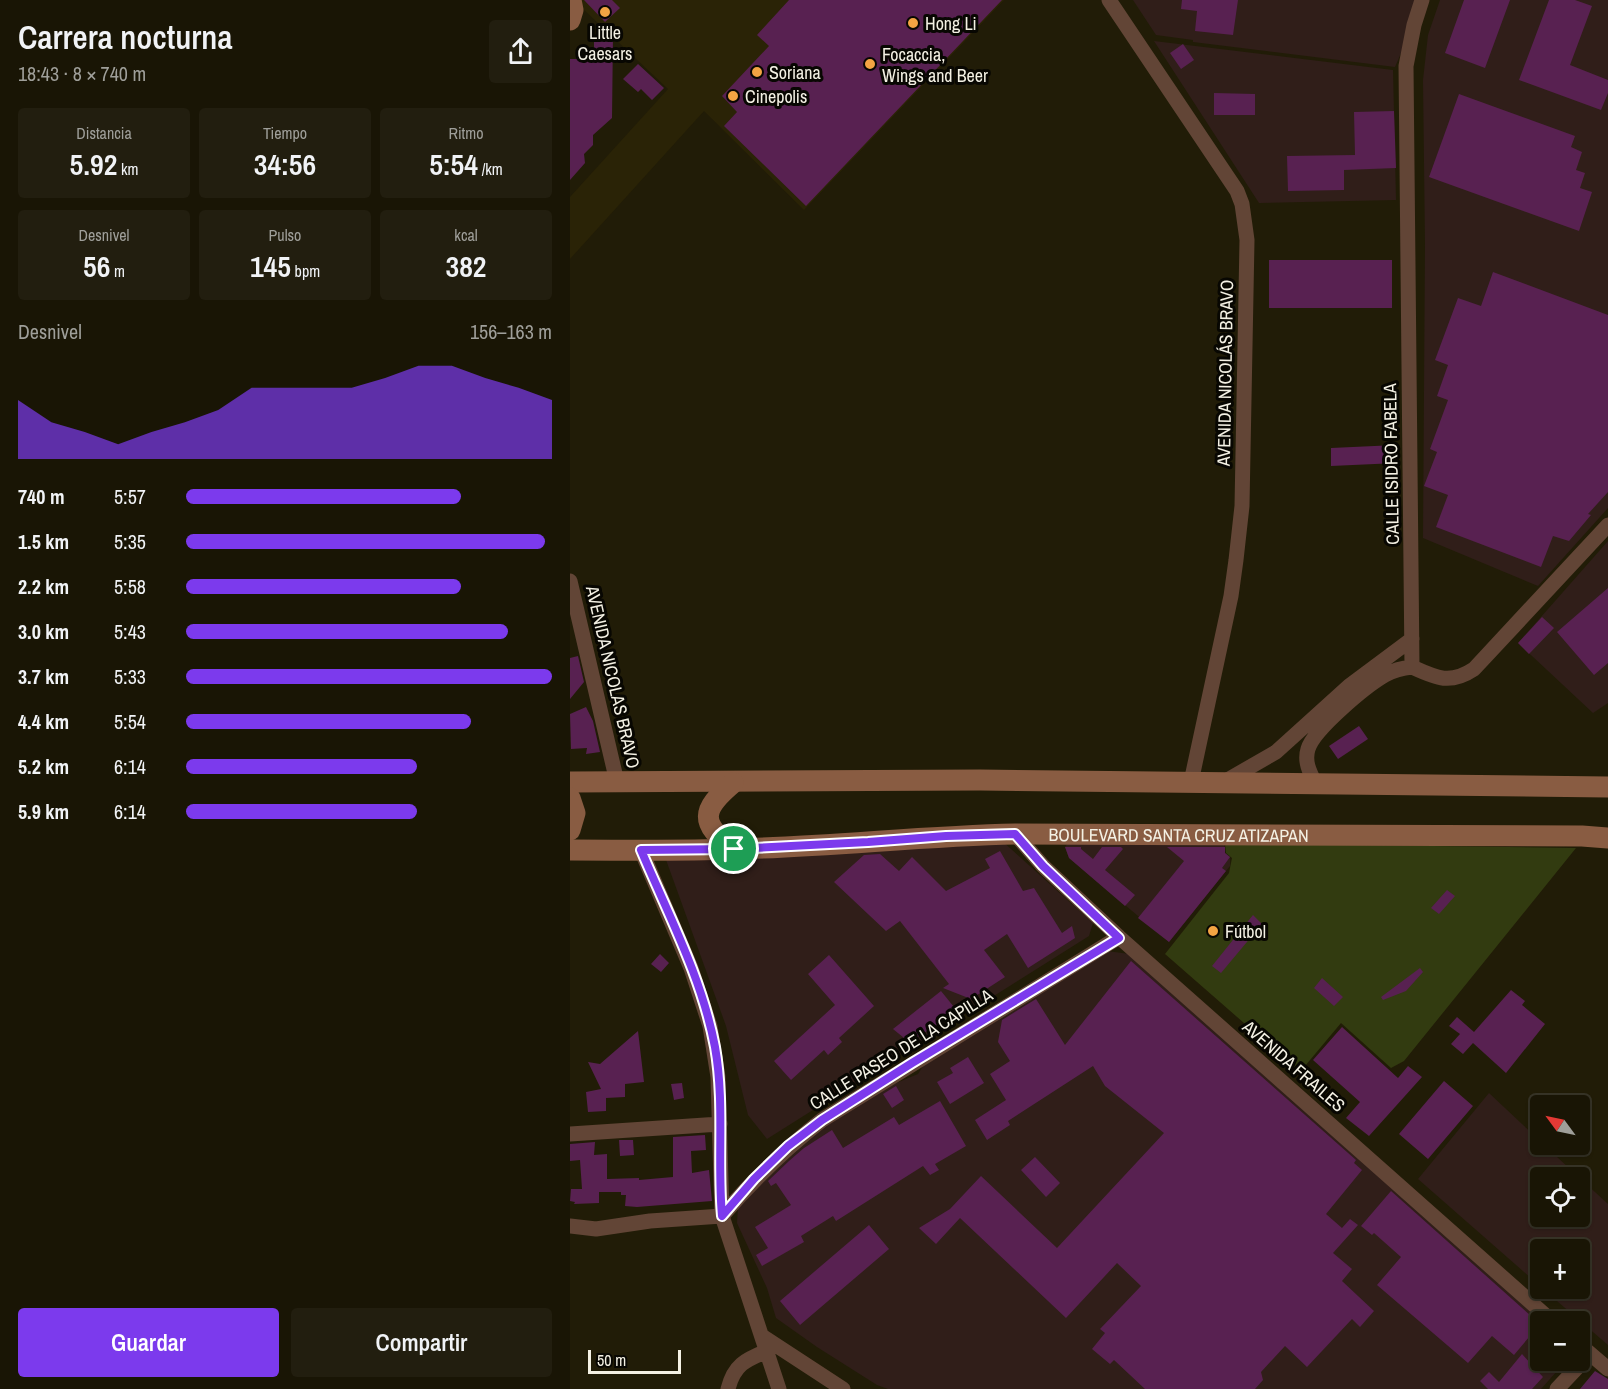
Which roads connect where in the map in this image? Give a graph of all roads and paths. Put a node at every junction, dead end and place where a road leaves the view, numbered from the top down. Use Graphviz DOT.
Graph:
graph roads {
  1 [pos="572,0"];
  2 [pos="1109,0"];
  3 [pos="1422,0"];
  4 [pos="570,20"];
  5 [pos="1608,525"];
  6 [pos="570,581"];
  7 [pos="1412,639"];
  8 [pos="1412,667"];
  9 [pos="570,782"];
  10 [pos="617,782"];
  11 [pos="1191,782"];
  12 [pos="733,783"];
  13 [pos="1222,783"];
  14 [pos="1316,785"];
  15 [pos="1608,787"];
  16 [pos="570,798"];
  17 [pos="570,830"];
  18 [pos="1015,834"];
  19 [pos="1608,838"];
  20 [pos="734,849"];
  21 [pos="570,850"];
  22 [pos="641,850"];
  23 [pos="1119,938"];
  24 [pos="720,1124"];
  25 [pos="570,1134"];
  26 [pos="722,1216"];
  27 [pos="570,1226"];
  28 [pos="1541,1311"];
  29 [pos="764,1343"];
  30 [pos="1590,1353"];
  31 [pos="1608,1369"];
  32 [pos="1570,1371"];
  33 [pos="728,1389"];
  34 [pos="779,1389"];
  35 [pos="843,1389"];
  36 [pos="1557,1389"];
  1 -- 4 [label="main road"];
  2 -- 11 [label="street, AVENIDA NICOLÁS BRAVO"];
  3 -- 7 [label="street, CALLE ISIDRO FABELA"];
  5 -- 8 [label="street"];
  6 -- 10 [label="street, AVENIDA NICOLAS BRAVO"];
  7 -- 8 [label="street, CALLE ISIDRO FABELA"];
  7 -- 13 [label="street"];
  8 -- 14 [label="street"];
  9 -- 10 [label="main road"];
  10 -- 12 [label="main road"];
  11 -- 12 [label="main road"];
  11 -- 13 [label="main road"];
  12 -- 20 [label="main road"];
  13 -- 14 [label="main road"];
  14 -- 15 [label="main road"];
  16 -- 17 [label="main road"];
  18 -- 19 [label="main road, BOULEVARD SANTA CRUZ ATIZAPAN"];
  18 -- 20 [label="main road, BOULEVARD SANTA CRUZ ATIZAPAN"];
  18 -- 23 [label="street, AVENIDA FRAILES"];
  20 -- 22 [label="main road, BOULEVARD SANTA CRUZ ATIZAPAN"];
  21 -- 22 [label="main road, BOULEVARD SANTA CRUZ ATIZAPAN"];
  22 -- 24 [label="street"];
  23 -- 26 [label="street, CALLE PASEO DE LA CAPILLA"];
  23 -- 28 [label="street, AVENIDA FRAILES"];
  24 -- 25 [label="street"];
  24 -- 26 [label="street"];
  26 -- 27 [label="street"];
  26 -- 29 [label="street"];
  29 -- 33 [label="street"];
  29 -- 34 [label="street"];
  29 -- 35 [label="street"];
  30 -- 31 [label="street"];
  32 -- 36 [label="street"];
}
